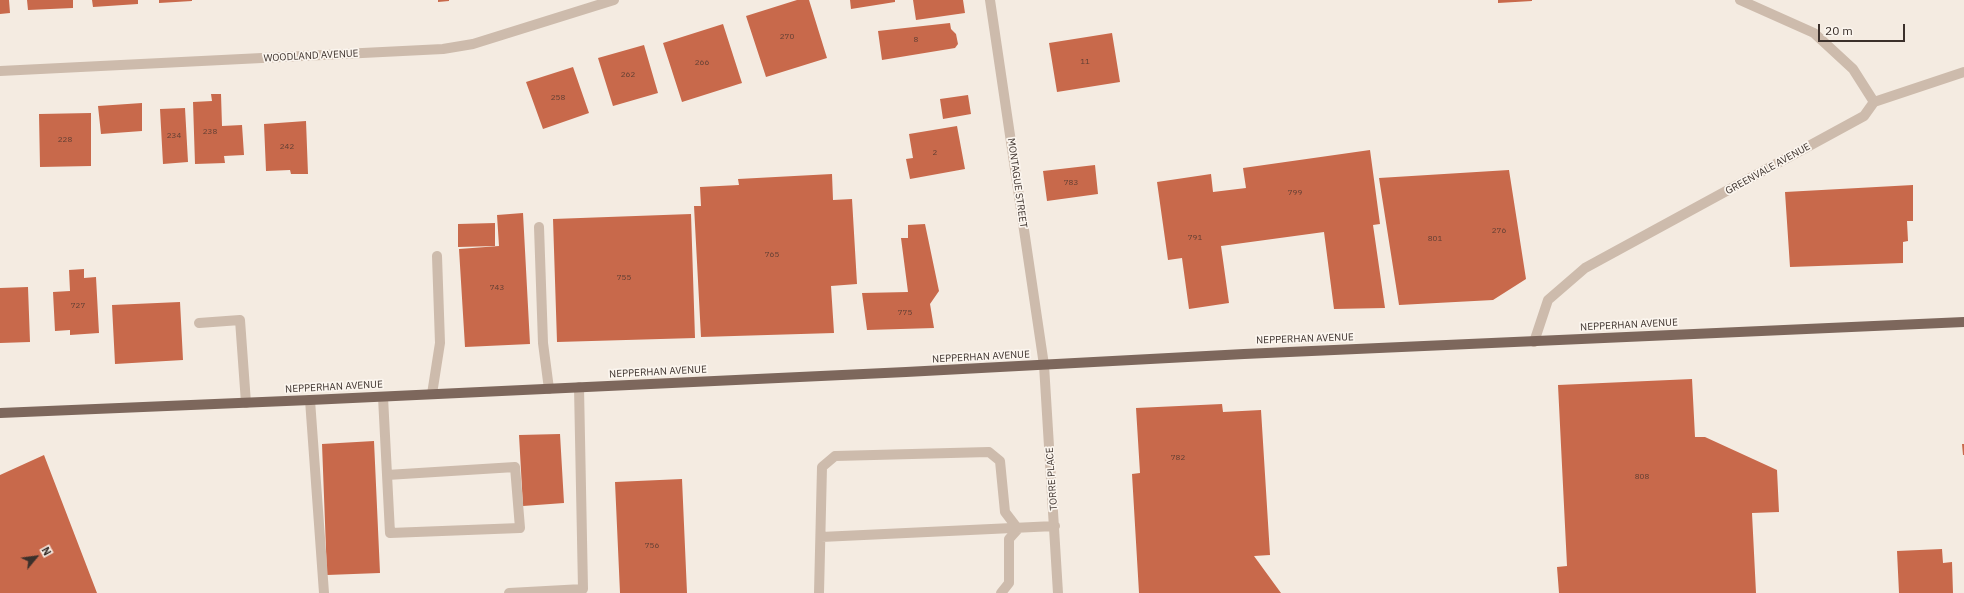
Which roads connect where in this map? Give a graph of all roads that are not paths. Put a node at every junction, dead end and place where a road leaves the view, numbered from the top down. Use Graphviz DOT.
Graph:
graph roads {
  1 [pos="614,0"];
  2 [pos="990,0"];
  3 [pos="1740,0"];
  4 [pos="0,71"];
  5 [pos="1964,72"];
  6 [pos="1874,102"];
  7 [pos="539,227"];
  8 [pos="437,256"];
  9 [pos="1964,322"];
  10 [pos="199,323"];
  11 [pos="1534,342"];
  12 [pos="1044,365"];
  13 [pos="579,388"];
  14 [pos="549,389"];
  15 [pos="432,394"];
  16 [pos="383,397"];
  17 [pos="310,400"];
  18 [pos="246,403"];
  19 [pos="0,413"];
  20 [pos="387,475"];
  21 [pos="1055,526"];
  22 [pos="1018,529"];
  23 [pos="821,537"];
  24 [pos="324,593"];
  25 [pos="509,593"];
  26 [pos="819,593"];
  27 [pos="1001,593"];
  28 [pos="1058,593"];
  1 -- 4 [label="street, WOODLAND AVENUE"];
  2 -- 12 [label="street, MONTAGUE STREET"];
  3 -- 6 [label="street"];
  5 -- 6 [label="street"];
  6 -- 11 [label="street, GREENVALE AVENUE"];
  7 -- 14 [label="street"];
  8 -- 15 [label="street"];
  9 -- 11 [label="main road, NEPPERHAN AVENUE"];
  10 -- 18 [label="street"];
  11 -- 12 [label="main road, NEPPERHAN AVENUE"];
  12 -- 13 [label="main road, NEPPERHAN AVENUE"];
  12 -- 21 [label="street, TORRE PLACE"];
  13 -- 14 [label="main road, NEPPERHAN AVENUE"];
  13 -- 25 [label="street"];
  14 -- 15 [label="main road, NEPPERHAN AVENUE"];
  15 -- 16 [label="main road, NEPPERHAN AVENUE"];
  16 -- 17 [label="main road, NEPPERHAN AVENUE"];
  16 -- 20 [label="street"];
  17 -- 18 [label="main road, NEPPERHAN AVENUE"];
  17 -- 24 [label="street"];
  18 -- 19 [label="main road, NEPPERHAN AVENUE"];
  20 -- 20 [label="street"];
  21 -- 22 [label="street"];
  21 -- 28 [label="street, TORRE PLACE"];
  22 -- 23 [label="street"];
  22 -- 23 [label="street"];
  22 -- 27 [label="street"];
  23 -- 26 [label="street"];
}
